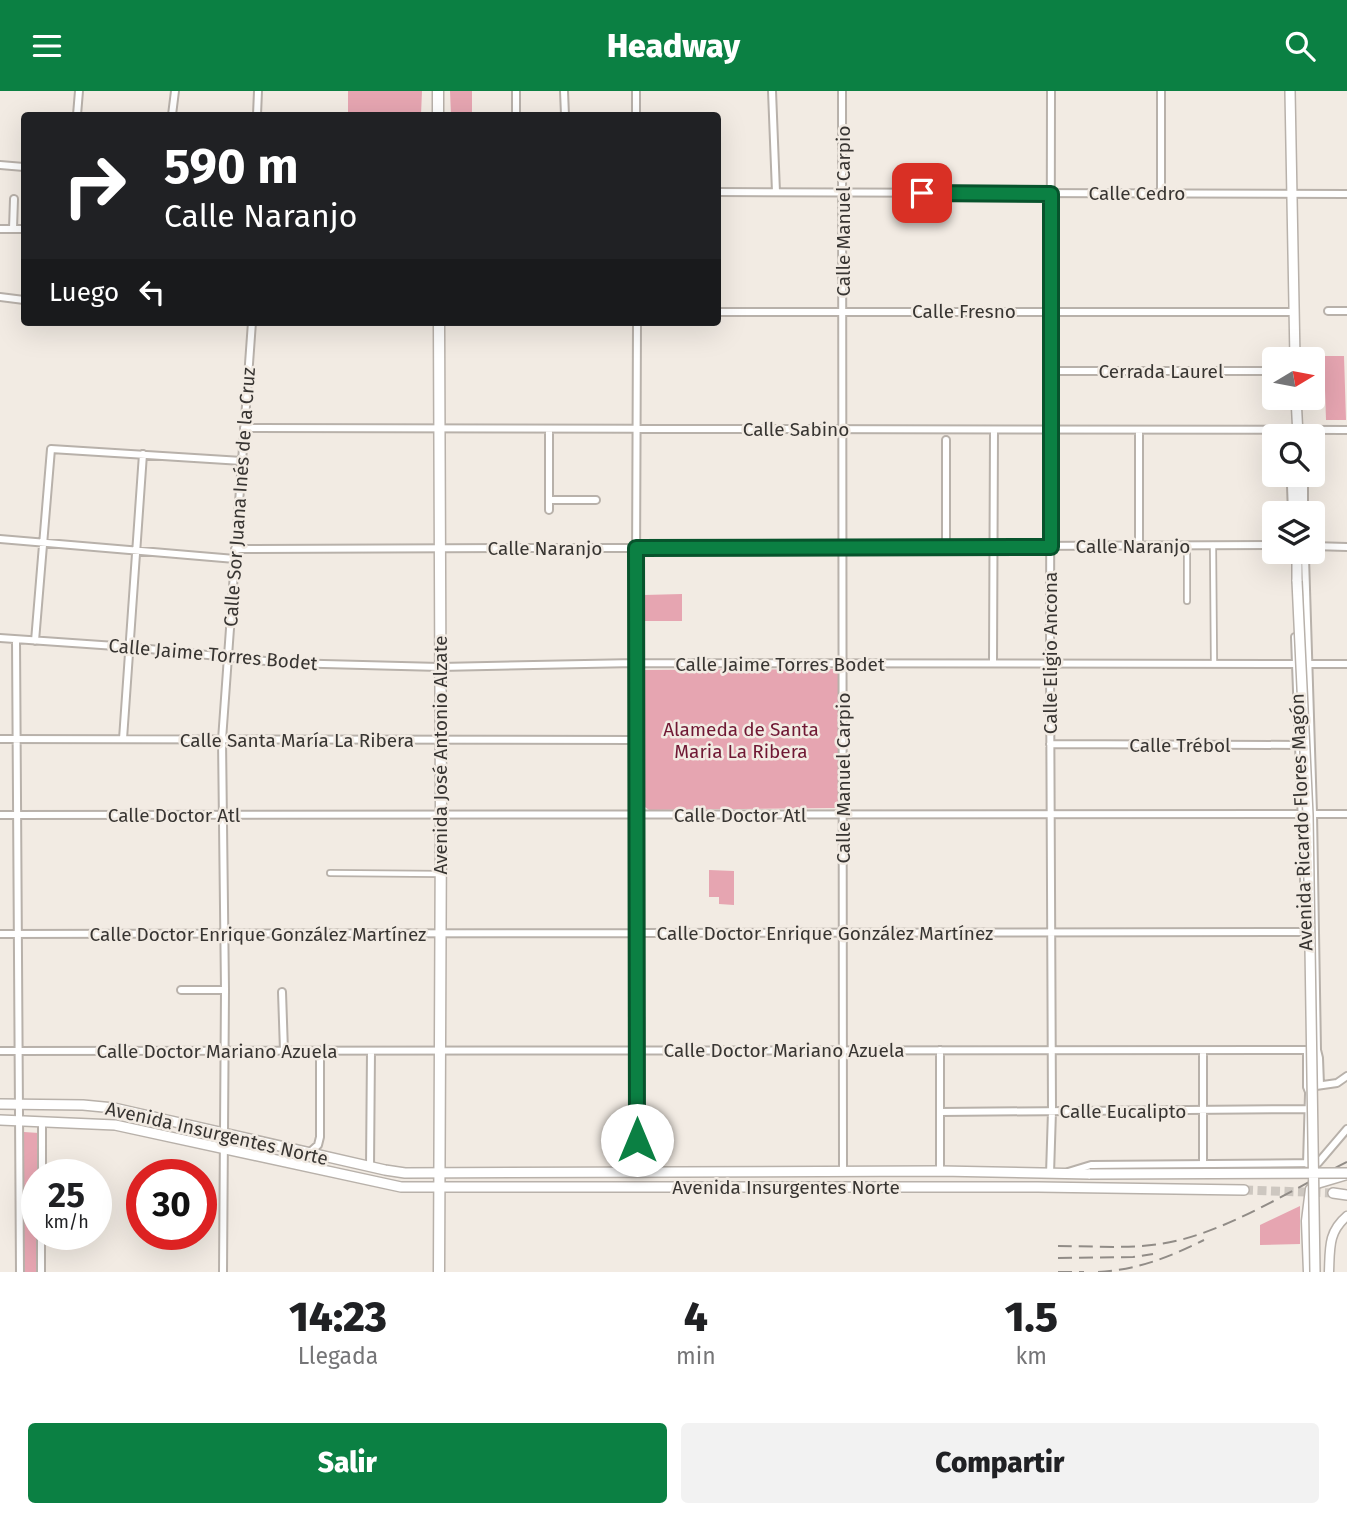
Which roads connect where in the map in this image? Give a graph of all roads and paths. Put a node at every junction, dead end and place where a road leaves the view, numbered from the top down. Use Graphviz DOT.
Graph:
graph roads {
  1 [pos="79,91"];
  2 [pos="175,91"];
  3 [pos="258,91"];
  4 [pos="438,91"];
  5 [pos="516,91"];
  6 [pos="564,91"];
  7 [pos="636,91"];
  8 [pos="772,91"];
  9 [pos="842,91"];
  10 [pos="1051,91"];
  11 [pos="1161,91"];
  12 [pos="1290,91"];
  13 [pos="77,112"];
  14 [pos="173,112"];
  15 [pos="257,112"];
  16 [pos="438,112"];
  17 [pos="516,112"];
  18 [pos="565,112"];
  19 [pos="636,112"];
  20 [pos="0,165"];
  21 [pos="21,167"];
  22 [pos="721,192"];
  23 [pos="776,192"];
  24 [pos="842,193"];
  25 [pos="1161,193"];
  26 [pos="1051,194"];
  27 [pos="1292,194"];
  28 [pos="1347,194"];
  29 [pos="14,199"];
  30 [pos="0,229"];
  31 [pos="13,229"];
  32 [pos="21,229"];
  33 [pos="0,297"];
  34 [pos="21,300"];
  35 [pos="721,311"];
  36 [pos="843,311"];
  37 [pos="1051,311"];
  38 [pos="1328,311"];
  39 [pos="1347,311"];
  40 [pos="1294,312"];
  41 [pos="252,326"];
  42 [pos="439,326"];
  43 [pos="637,326"];
  44 [pos="1295,347"];
  45 [pos="1051,371"];
  46 [pos="1262,371"];
  47 [pos="244,428"];
  48 [pos="549,429"];
  49 [pos="637,429"];
  50 [pos="439,430"];
  51 [pos="843,430"];
  52 [pos="994,430"];
  53 [pos="1050,430"];
  54 [pos="1139,430"];
  55 [pos="1347,430"];
  56 [pos="1325,431"];
  57 [pos="1262,432"];
  58 [pos="946,440"];
  59 [pos="144,454"];
  60 [pos="242,461"];
  61 [pos="549,500"];
  62 [pos="596,500"];
  63 [pos="549,510"];
  64 [pos="0,539"];
  65 [pos="42,543"];
  66 [pos="1187,545"];
  67 [pos="1213,545"];
  68 [pos="1262,545"];
  69 [pos="946,546"];
  70 [pos="993,546"];
  71 [pos="1139,546"];
  72 [pos="439,547"];
  73 [pos="844,547"];
  74 [pos="1051,547"];
  75 [pos="1325,547"];
  76 [pos="1347,547"];
  77 [pos="636,548"];
  78 [pos="235,549"];
  79 [pos="136,551"];
  80 [pos="235,559"];
  81 [pos="1295,564"];
  82 [pos="1296,564"];
  83 [pos="1305,564"];
  84 [pos="1187,601"];
  85 [pos="0,638"];
  86 [pos="16,640"];
  87 [pos="35,641"];
  88 [pos="130,647"];
  89 [pos="227,657"];
  90 [pos="636,663"];
  91 [pos="993,663"];
  92 [pos="843,664"];
  93 [pos="1050,664"];
  94 [pos="1214,664"];
  95 [pos="1296,664"];
  96 [pos="1308,664"];
  97 [pos="1347,664"];
  98 [pos="440,667"];
  99 [pos="0,739"];
  100 [pos="16,739"];
  101 [pos="123,739"];
  102 [pos="222,740"];
  103 [pos="441,740"];
  104 [pos="636,740"];
  105 [pos="1050,744"];
  106 [pos="1299,745"];
  107 [pos="1311,745"];
  108 [pos="1313,813"];
  109 [pos="635,814"];
  110 [pos="1051,814"];
  111 [pos="1301,814"];
  112 [pos="1347,814"];
  113 [pos="0,815"];
  114 [pos="17,815"];
  115 [pos="223,815"];
  116 [pos="441,815"];
  117 [pos="842,815"];
  118 [pos="330,873"];
  119 [pos="441,874"];
  120 [pos="1306,932"];
  121 [pos="1315,932"];
  122 [pos="17,933"];
  123 [pos="636,933"];
  124 [pos="844,933"];
  125 [pos="1051,933"];
  126 [pos="0,934"];
  127 [pos="225,934"];
  128 [pos="440,934"];
  129 [pos="181,990"];
  130 [pos="225,990"];
  131 [pos="282,992"];
  132 [pos="1052,1049"];
  133 [pos="636,1050"];
  134 [pos="940,1050"];
  135 [pos="17,1051"];
  136 [pos="225,1051"];
  137 [pos="284,1051"];
  138 [pos="320,1051"];
  139 [pos="371,1051"];
  140 [pos="439,1051"];
  141 [pos="843,1051"];
  142 [pos="1203,1051"];
  143 [pos="1307,1051"];
  144 [pos="1317,1051"];
  145 [pos="0,1052"];
  146 [pos="1319,1058"];
  147 [pos="1347,1076"];
  148 [pos="1320,1085"];
  149 [pos="1309,1089"];
  150 [pos="0,1104"];
  151 [pos="18,1104"];
  152 [pos="1307,1109"];
  153 [pos="1052,1111"];
  154 [pos="1202,1111"];
  155 [pos="940,1112"];
  156 [pos="0,1120"];
  157 [pos="18,1120"];
  158 [pos="42,1121"];
  159 [pos="1347,1129"];
  160 [pos="224,1133"];
  161 [pos="225,1149"];
  162 [pos="309,1153"];
  163 [pos="41,1159"];
  164 [pos="1203,1164"];
  165 [pos="1307,1164"];
  166 [pos="370,1167"];
  167 [pos="637,1171"];
  168 [pos="843,1171"];
  169 [pos="940,1171"];
  170 [pos="440,1172"];
  171 [pos="1050,1174"];
  172 [pos="1063,1174"];
  173 [pos="1347,1174"];
  174 [pos="440,1188"];
  175 [pos="1244,1190"];
  176 [pos="1333,1193"];
  177 [pos="1347,1195"];
  178 [pos="1347,1216"];
  179 [pos="1307,1221"];
  180 [pos="1328,1228"];
  181 [pos="41,1250"];
  182 [pos="1307,1255"];
  183 [pos="1330,1255"];
  184 [pos="20,1272"];
  185 [pos="41,1272"];
  186 [pos="223,1272"];
  187 [pos="439,1272"];
  188 [pos="1308,1272"];
  189 [pos="1315,1272"];
  190 [pos="1329,1272"];
  1 -- 13 [label="street"];
  2 -- 14 [label="street"];
  3 -- 15 [label="street"];
  4 -- 16 [label="main road"];
  5 -- 17 [label="street"];
  6 -- 18 [label="street"];
  7 -- 19 [label="street"];
  8 -- 23 [label="street"];
  9 -- 24 [label="street, Calle Manuel Carpio"];
  10 -- 26 [label="street, Calle Eligio Ancona"];
  11 -- 25 [label="street"];
  12 -- 27 [label="main road"];
  20 -- 21 [label="street"];
  22 -- 23 [label="street, Calle Cedro"];
  23 -- 24 [label="street, Calle Cedro"];
  24 -- 26 [label="street, Calle Cedro"];
  24 -- 36 [label="street, Calle Manuel Carpio"];
  25 -- 26 [label="street, Calle Cedro"];
  25 -- 27 [label="street, Calle Cedro"];
  26 -- 37 [label="street, Calle Eligio Ancona"];
  27 -- 28 [label="street, Calle Cedro"];
  27 -- 40 [label="main road"];
  29 -- 31 [label="street"];
  30 -- 31 [label="street"];
  31 -- 32 [label="street"];
  33 -- 34 [label="street"];
  35 -- 36 [label="street, Calle Fresno"];
  36 -- 37 [label="street, Calle Fresno"];
  36 -- 51 [label="street, Calle Manuel Carpio"];
  37 -- 40 [label="street, Calle Fresno"];
  37 -- 45 [label="street, Calle Eligio Ancona"];
  38 -- 39 [label="street"];
  40 -- 44 [label="main road"];
  41 -- 47 [label="street, Calle Sor Juana Inés de la Cruz"];
  42 -- 50 [label="main road, Avenida José Antonio Alzate"];
  43 -- 49 [label="street"];
  45 -- 46 [label="street, Cerrada Laurel"];
  45 -- 53 [label="street, Calle Eligio Ancona"];
  47 -- 50 [label="street, Calle Sabino"];
  47 -- 60 [label="street, Calle Sor Juana Inés de la Cruz"];
  48 -- 49 [label="street, Calle Sabino"];
  48 -- 50 [label="street, Calle Sabino"];
  48 -- 61 [label="street"];
  49 -- 51 [label="street, Calle Sabino"];
  49 -- 77 [label="street"];
  50 -- 72 [label="main road, Avenida José Antonio Alzate"];
  51 -- 52 [label="street, Calle Sabino"];
  51 -- 73 [label="street, Calle Manuel Carpio"];
  52 -- 53 [label="street, Calle Sabino"];
  52 -- 70 [label="street"];
  53 -- 54 [label="street, Calle Sabino"];
  53 -- 74 [label="street, Calle Eligio Ancona"];
  54 -- 57 [label="street, Calle Sabino"];
  54 -- 71 [label="street"];
  55 -- 56 [label="street, Calle Sabino"];
  58 -- 69 [label="street"];
  59 -- 60 [label="street"];
  59 -- 65 [label="street"];
  59 -- 79 [label="street"];
  60 -- 78 [label="street, Calle Sor Juana Inés de la Cruz"];
  61 -- 62 [label="street"];
  61 -- 63 [label="street"];
  64 -- 65 [label="street"];
  65 -- 79 [label="street"];
  65 -- 87 [label="street"];
  66 -- 67 [label="street, Calle Naranjo"];
  66 -- 71 [label="street, Calle Naranjo"];
  66 -- 84 [label="street"];
  67 -- 68 [label="street, Calle Naranjo"];
  67 -- 94 [label="street"];
  69 -- 70 [label="street, Calle Naranjo"];
  69 -- 73 [label="street, Calle Naranjo"];
  70 -- 74 [label="street, Calle Naranjo"];
  70 -- 91 [label="street"];
  71 -- 74 [label="street, Calle Naranjo"];
  72 -- 77 [label="street, Calle Naranjo"];
  72 -- 78 [label="street, Calle Naranjo"];
  72 -- 98 [label="main road, Avenida José Antonio Alzate"];
  73 -- 77 [label="street, Calle Naranjo"];
  73 -- 92 [label="street, Calle Manuel Carpio"];
  74 -- 93 [label="street, Calle Eligio Ancona"];
  75 -- 76 [label="street"];
  77 -- 90 [label="street"];
  78 -- 80 [label="street, Calle Sor Juana Inés de la Cruz"];
  79 -- 80 [label="street"];
  79 -- 88 [label="street"];
  80 -- 89 [label="street, Calle Sor Juana Inés de la Cruz"];
  81 -- 95 [label="street, Avenida Ricardo Flores Magón"];
  82 -- 189 [label="main road, Avenida Ricardo Flores Magón, bridge"];
  83 -- 96 [label="street, Avenida Ricardo Flores Magón"];
  85 -- 86 [label="street, Calle Jaime Torres Bodet"];
  86 -- 87 [label="street, Calle Jaime Torres Bodet"];
  86 -- 100 [label="street"];
  87 -- 88 [label="street, Calle Jaime Torres Bodet"];
  88 -- 89 [label="street, Calle Jaime Torres Bodet"];
  88 -- 101 [label="street"];
  89 -- 98 [label="street, Calle Jaime Torres Bodet"];
  89 -- 102 [label="street, Calle Sor Juana Inés de la Cruz"];
  90 -- 92 [label="street, Calle Jaime Torres Bodet"];
  90 -- 98 [label="street, Calle Jaime Torres Bodet"];
  90 -- 104 [label="street"];
  91 -- 92 [label="street, Calle Jaime Torres Bodet"];
  91 -- 93 [label="street, Calle Jaime Torres Bodet"];
  92 -- 117 [label="street, Calle Manuel Carpio"];
  93 -- 94 [label="street, Calle Jaime Torres Bodet"];
  93 -- 105 [label="street, Calle Eligio Ancona"];
  94 -- 95 [label="street, Calle Jaime Torres Bodet"];
  95 -- 96 [label="street, Calle Jaime Torres Bodet"];
  95 -- 106 [label="street, Avenida Ricardo Flores Magón"];
  96 -- 97 [label="street, Calle Jaime Torres Bodet"];
  96 -- 107 [label="street, Avenida Ricardo Flores Magón"];
  98 -- 103 [label="main road, Avenida José Antonio Alzate"];
  99 -- 100 [label="street, Calle Santa María La Ribera"];
  100 -- 101 [label="street, Calle Santa María La Ribera"];
  100 -- 114 [label="street"];
  101 -- 102 [label="street, Calle Santa María La Ribera"];
  102 -- 103 [label="street, Calle Santa María La Ribera"];
  102 -- 115 [label="street, Calle Sor Juana Inés de la Cruz"];
  103 -- 104 [label="street, Calle Santa María La Ribera"];
  103 -- 116 [label="main road, Avenida José Antonio Alzate"];
  104 -- 109 [label="street"];
  105 -- 106 [label="street, Calle Trébol"];
  105 -- 110 [label="street, Calle Eligio Ancona"];
  106 -- 107 [label="street, Calle Trébol"];
  106 -- 111 [label="street, Avenida Ricardo Flores Magón"];
  107 -- 108 [label="street, Avenida Ricardo Flores Magón"];
  108 -- 111 [label="street, Calle Doctor Atl"];
  108 -- 112 [label="street, Calle Doctor Atl"];
  108 -- 121 [label="street, Avenida Ricardo Flores Magón"];
  109 -- 116 [label="street, Calle Doctor Atl"];
  109 -- 117 [label="street, Calle Doctor Atl"];
  109 -- 123 [label="street"];
  110 -- 111 [label="street, Calle Doctor Atl"];
  110 -- 117 [label="street, Calle Doctor Atl"];
  110 -- 125 [label="street, Calle Eligio Ancona"];
  111 -- 120 [label="street, Avenida Ricardo Flores Magón"];
  113 -- 114 [label="street, Calle Doctor Atl"];
  114 -- 115 [label="street, Calle Doctor Atl"];
  114 -- 122 [label="street"];
  115 -- 116 [label="street, Calle Doctor Atl"];
  115 -- 127 [label="street, Calle Sor Juana Inés de la Cruz"];
  116 -- 119 [label="main road, Avenida José Antonio Alzate"];
  117 -- 124 [label="street, Calle Manuel Carpio"];
  118 -- 119 [label="street"];
  119 -- 128 [label="main road, Avenida José Antonio Alzate"];
  120 -- 121 [label="street, Calle Doctor Enrique González Martínez"];
  120 -- 125 [label="street, Calle Doctor Enrique González Martínez"];
  120 -- 143 [label="street, Avenida Ricardo Flores Magón"];
  121 -- 144 [label="street, Avenida Ricardo Flores Magón"];
  122 -- 126 [label="street, Calle Doctor Enrique González Martínez"];
  122 -- 127 [label="street, Calle Doctor Enrique González Martínez"];
  122 -- 135 [label="street"];
  123 -- 124 [label="street, Calle Doctor Enrique González Martínez"];
  123 -- 128 [label="street, Calle Doctor Enrique González Martínez"];
  123 -- 133 [label="street"];
  124 -- 125 [label="street, Calle Doctor Enrique González Martínez"];
  124 -- 141 [label="street, Calle Manuel Carpio"];
  125 -- 132 [label="street, Calle Eligio Ancona"];
  127 -- 128 [label="street, Calle Doctor Enrique González Martínez"];
  127 -- 130 [label="street, Calle Sor Juana Inés de la Cruz"];
  128 -- 140 [label="main road, Avenida José Antonio Alzate"];
  129 -- 130 [label="street"];
  130 -- 136 [label="street, Calle Sor Juana Inés de la Cruz"];
  131 -- 137 [label="street"];
  132 -- 134 [label="street, Calle Doctor Mariano Azuela"];
  132 -- 142 [label="street, Calle Doctor Mariano Azuela"];
  132 -- 153 [label="street, Calle Eligio Ancona"];
  133 -- 140 [label="street, Calle Doctor Mariano Azuela"];
  133 -- 141 [label="street, Calle Doctor Mariano Azuela"];
  133 -- 167 [label="street"];
  134 -- 141 [label="street, Calle Doctor Mariano Azuela"];
  134 -- 155 [label="street"];
  135 -- 136 [label="street, Calle Doctor Mariano Azuela"];
  135 -- 145 [label="street, Calle Doctor Mariano Azuela"];
  135 -- 151 [label="street"];
  136 -- 137 [label="street, Calle Doctor Mariano Azuela"];
  136 -- 160 [label="street, Calle Sor Juana Inés de la Cruz"];
  137 -- 138 [label="street, Calle Doctor Mariano Azuela"];
  138 -- 139 [label="street, Calle Doctor Mariano Azuela"];
  138 -- 162 [label="street"];
  139 -- 140 [label="street, Calle Doctor Mariano Azuela"];
  139 -- 166 [label="street"];
  140 -- 170 [label="main road, Avenida José Antonio Alzate"];
  141 -- 168 [label="street, Calle Manuel Carpio"];
  142 -- 143 [label="street, Calle Doctor Mariano Azuela"];
  142 -- 154 [label="street"];
  143 -- 144 [label="street, Calle Doctor Mariano Azuela"];
  143 -- 149 [label="street, Avenida Ricardo Flores Magón"];
  144 -- 146 [label="street, Avenida Ricardo Flores Magón"];
  146 -- 148 [label="street, Avenida Ricardo Flores Magón"];
  146 -- 149 [label="street, Avenida Ricardo Flores Magón"];
  147 -- 148 [label="street"];
  148 -- 149 [label="street"];
  149 -- 152 [label="street, Avenida Ricardo Flores Magón"];
  150 -- 151 [label="main road, Avenida Insurgentes Norte"];
  151 -- 157 [label="street"];
  151 -- 160 [label="main road, Avenida Insurgentes Norte"];
  152 -- 154 [label="street, Calle Eucalipto"];
  152 -- 165 [label="street, Avenida Ricardo Flores Magón"];
  153 -- 154 [label="street, Calle Eucalipto"];
  153 -- 155 [label="street, Calle Eucalipto"];
  153 -- 171 [label="street, Calle Eligio Ancona"];
  154 -- 164 [label="street"];
  155 -- 169 [label="street"];
  156 -- 157 [label="main road, Avenida Insurgentes Norte"];
  157 -- 158 [label="main road, Avenida Insurgentes Norte"];
  157 -- 184 [label="street"];
  158 -- 161 [label="main road, Avenida Insurgentes Norte"];
  158 -- 163 [label="street"];
  159 -- 165 [label="street"];
  160 -- 161 [label="street, Calle Sor Juana Inés de la Cruz"];
  160 -- 162 [label="main road, Avenida Insurgentes Norte"];
  161 -- 174 [label="main road, Avenida Insurgentes Norte"];
  161 -- 186 [label="street, Calle Sor Juana Inés de la Cruz"];
  162 -- 166 [label="main road, Avenida Insurgentes Norte"];
  164 -- 165 [label="street, Avenida Insurgentes Norte"];
  164 -- 172 [label="street, Avenida Insurgentes Norte"];
  166 -- 170 [label="main road, Avenida Insurgentes Norte"];
  167 -- 168 [label="main road, Avenida Insurgentes Norte"];
  167 -- 170 [label="main road, Avenida Insurgentes Norte"];
  168 -- 169 [label="main road, Avenida Insurgentes Norte"];
  169 -- 171 [label="main road, Avenida Insurgentes Norte"];
  170 -- 174 [label="main road, Avenida José Antonio Alzate"];
  171 -- 172 [label="main road, Avenida Insurgentes Norte"];
  172 -- 173 [label="main road, Avenida Insurgentes Norte, bridge"];
  173 -- 179 [label="street, Avenida Insurgentes Norte"];
  174 -- 175 [label="main road, Avenida Insurgentes Norte"];
  174 -- 187 [label="main road, Avenida José Antonio Alzate"];
  176 -- 177 [label="main road"];
  178 -- 180 [label="street"];
  179 -- 180 [label="street"];
  179 -- 182 [label="street, Avenida Insurgentes Norte"];
  180 -- 183 [label="street"];
  181 -- 185 [label="street"];
  182 -- 183 [label="street"];
  182 -- 188 [label="street, Avenida Insurgentes Norte"];
  183 -- 190 [label="street"];
}
